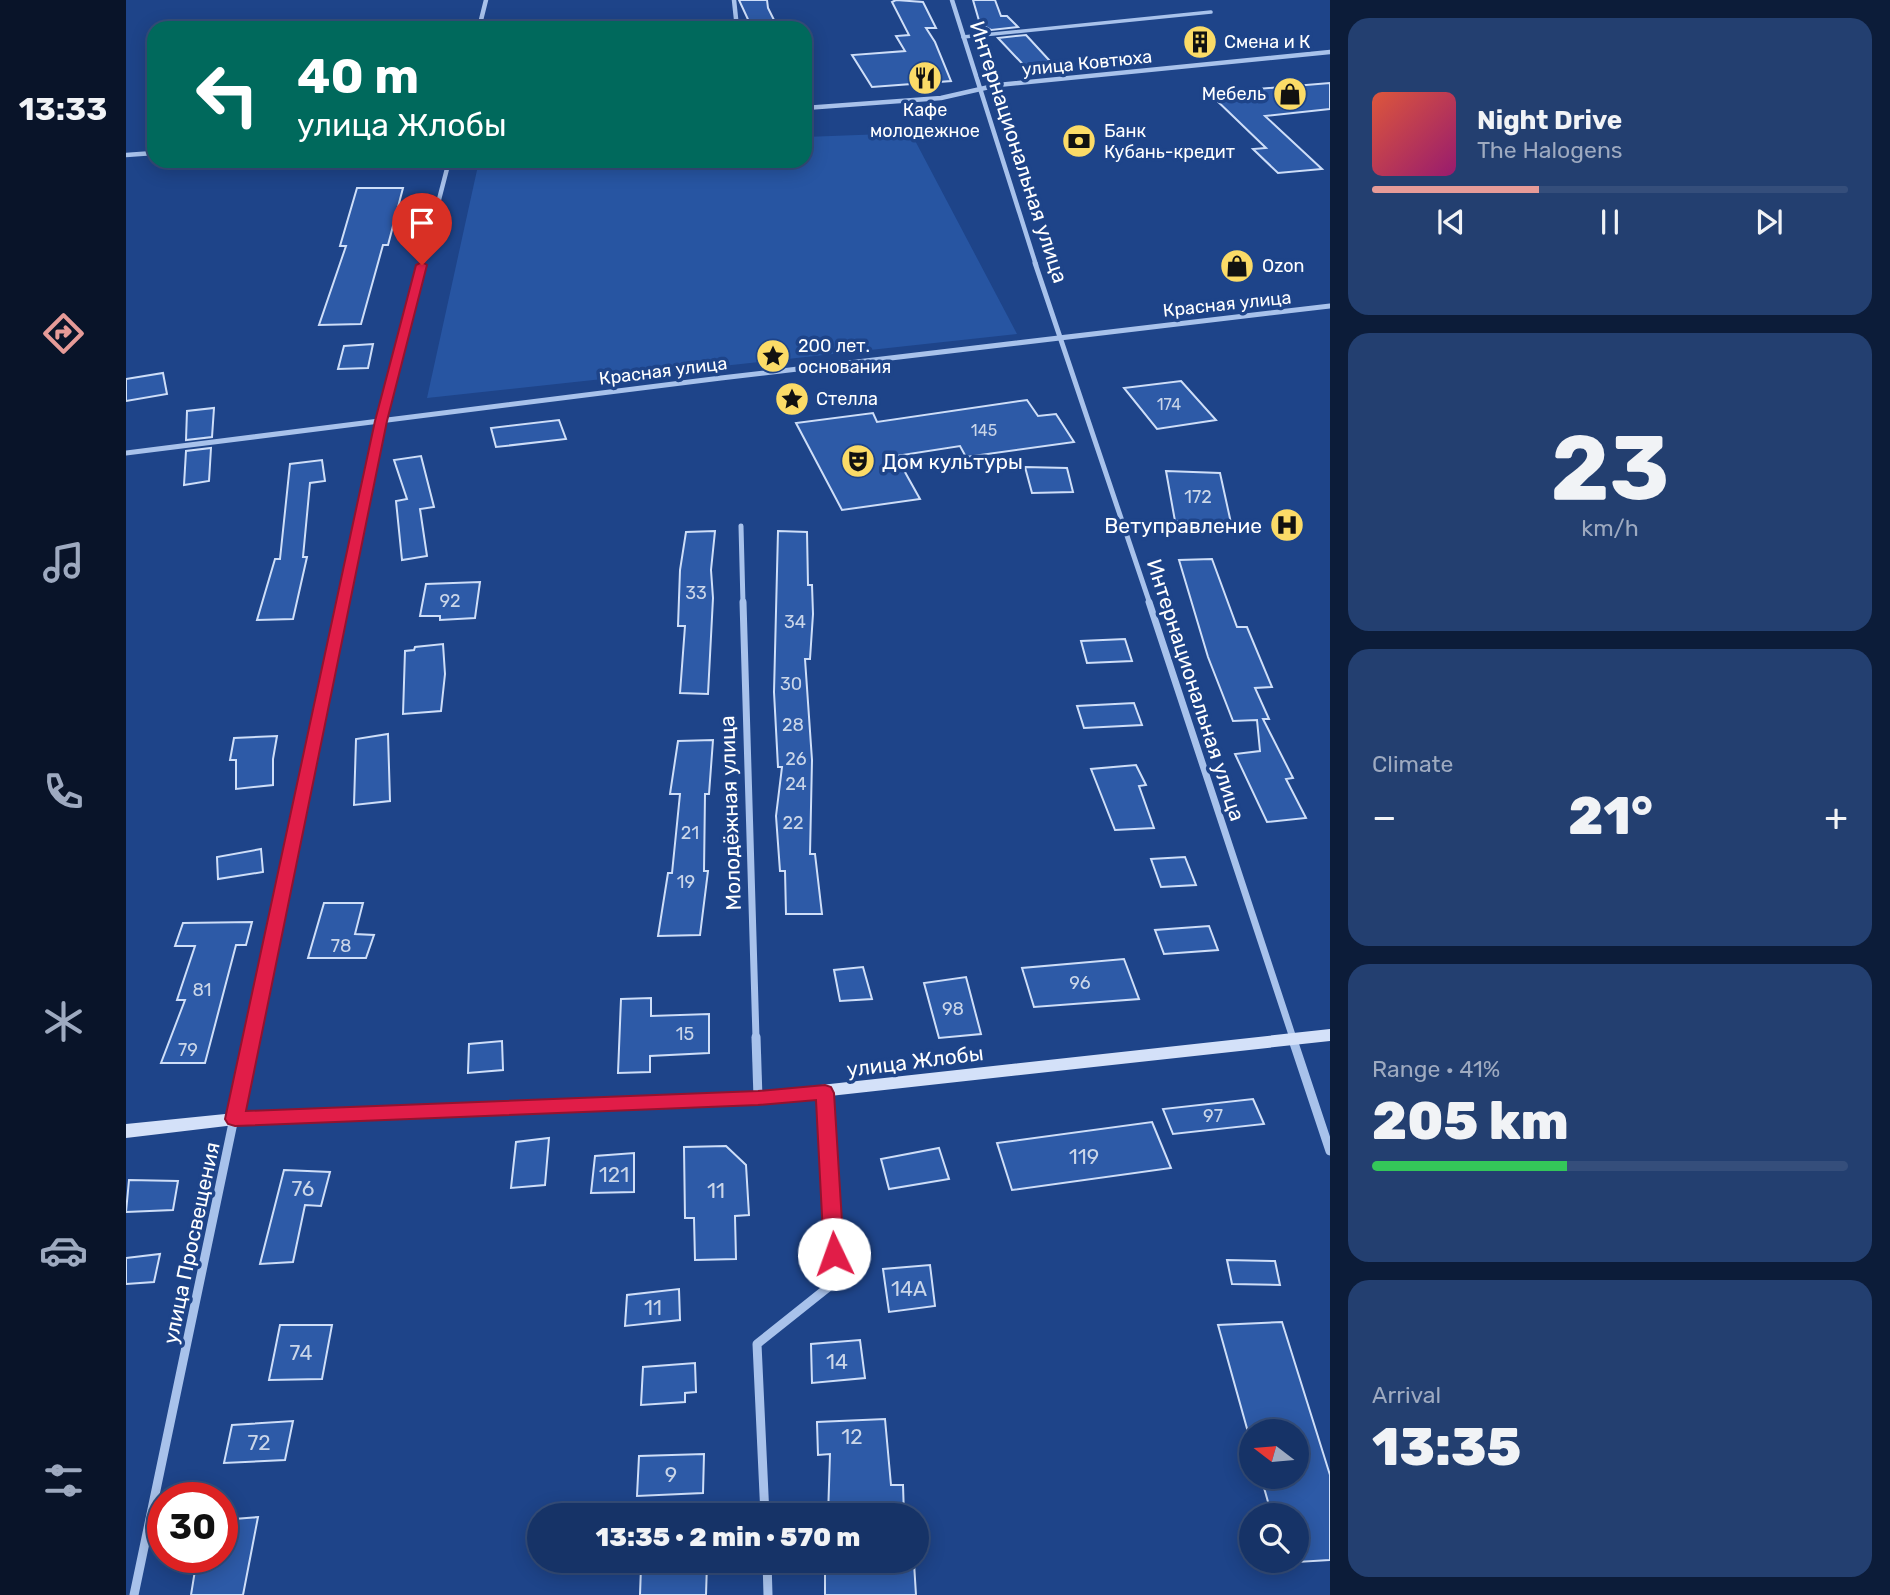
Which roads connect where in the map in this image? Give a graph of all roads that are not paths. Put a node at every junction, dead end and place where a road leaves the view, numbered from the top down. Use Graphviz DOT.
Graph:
graph roads {
  1 [pos="486,0"];
  2 [pos="734,0"];
  3 [pos="952,0"];
  4 [pos="1211,12"];
  5 [pos="481,21"];
  6 [pos="736,21"];
  7 [pos="963,37"];
  8 [pos="1330,52"];
  9 [pos="980,89"];
  10 [pos="812,107"];
  11 [pos="147,154"];
  12 [pos="126,155"];
  13 [pos="447,168"];
  14 [pos="1330,306"];
  15 [pos="1062,337"];
  16 [pos="381,421"];
  17 [pos="126,453"];
  18 [pos="741,526"];
  19 [pos="1330,1035"];
  20 [pos="1292,1038"];
  21 [pos="825,1093"];
  22 [pos="758,1098"];
  23 [pos="235,1119"];
  24 [pos="126,1131"];
  25 [pos="1330,1151"];
  26 [pos="764,1503"];
  27 [pos="767,1573"];
  28 [pos="134,1595"];
  29 [pos="768,1595"];
  1 -- 5 [label="street"];
  2 -- 6 [label="street"];
  3 -- 7 [label="street, Интернациональная улица"];
  4 -- 7 [label="lane"];
  7 -- 9 [label="street, Интернациональная улица"];
  8 -- 9 [label="street, улица Ковтюха"];
  9 -- 10 [label="street, улица Ковтюха"];
  9 -- 15 [label="street, Интернациональная улица"];
  11 -- 12 [label="street"];
  13 -- 16 [label="street, улица Просвещения"];
  14 -- 15 [label="street, Красная улица"];
  15 -- 16 [label="street, Красная улица"];
  15 -- 20 [label="street, Интернациональная улица"];
  16 -- 17 [label="street, Красная улица"];
  16 -- 23 [label="street, улица Просвещения"];
  18 -- 22 [label="street, Молодёжная улица"];
  19 -- 20 [label="street, улица Жлобы"];
  20 -- 21 [label="street, улица Жлобы"];
  20 -- 25 [label="street, Интернациональная улица"];
  21 -- 22 [label="street, улица Жлобы"];
  21 -- 26 [label="street"];
  22 -- 23 [label="street, улица Жлобы"];
  23 -- 24 [label="street, улица Жлобы"];
  23 -- 28 [label="street, улица Просвещения"];
  27 -- 29 [label="street"];
}
